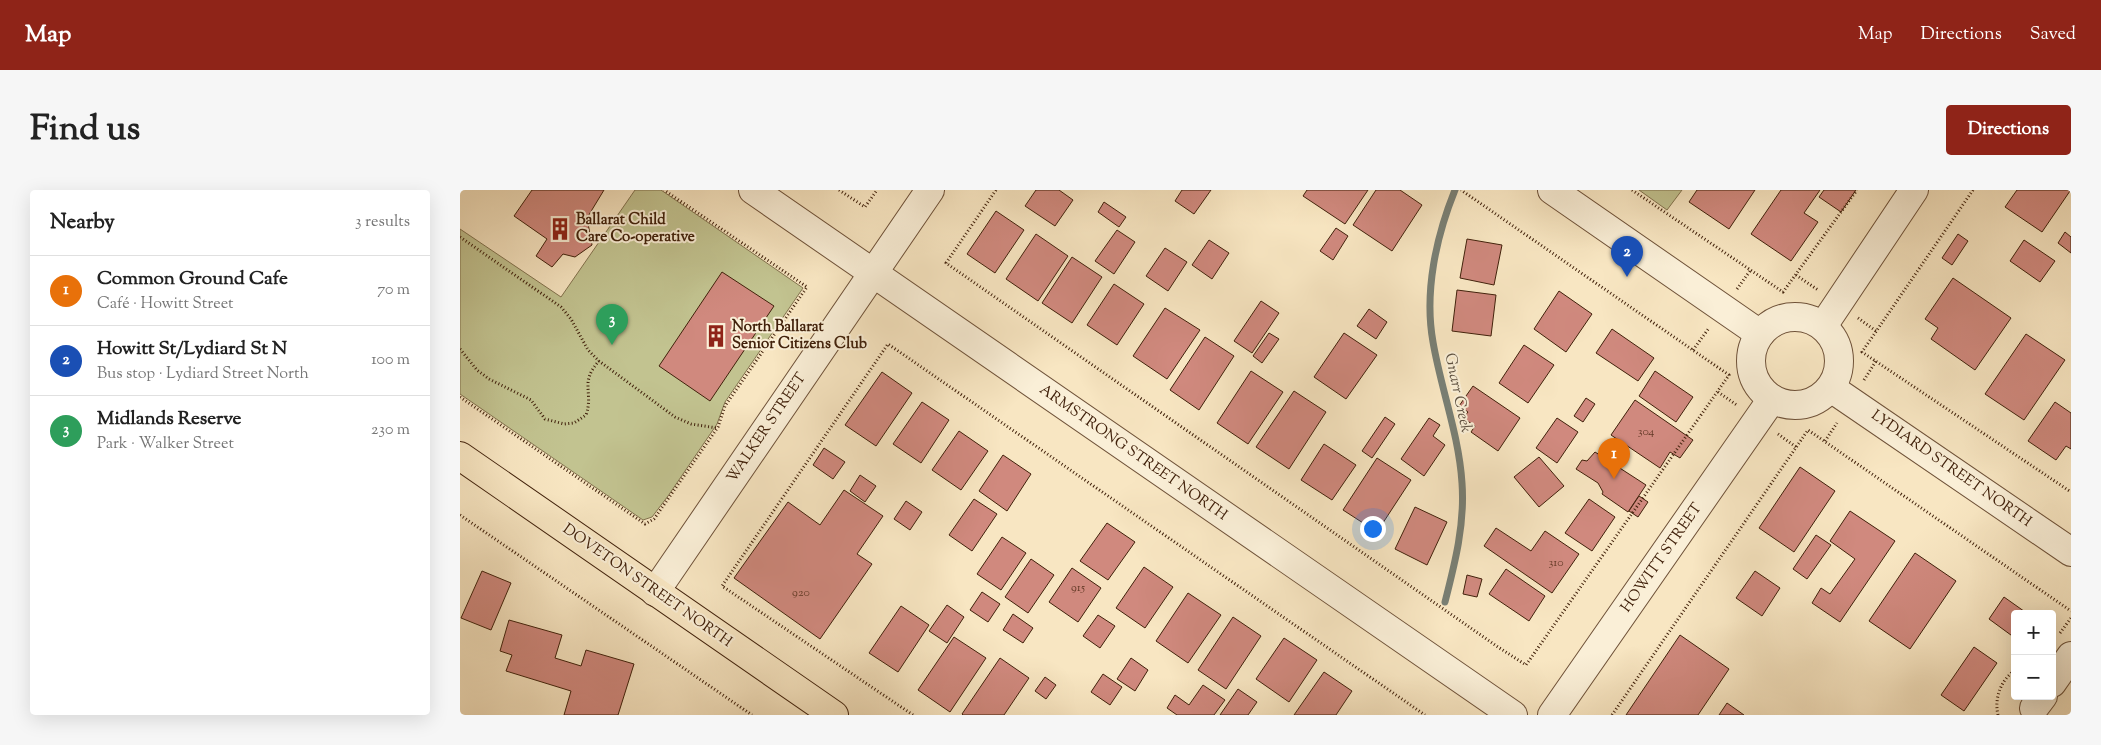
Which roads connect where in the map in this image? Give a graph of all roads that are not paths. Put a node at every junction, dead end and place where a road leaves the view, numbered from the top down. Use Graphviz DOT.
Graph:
graph roads {
  1 [pos="753,190"];
  2 [pos="930,190"];
  3 [pos="1552,190"];
  4 [pos="1914,190"];
  5 [pos="872,273"];
  6 [pos="1823,326"];
  7 [pos="1760,334"];
  8 [pos="1831,388"];
  9 [pos="1772,399"];
  10 [pos="460,456"];
  11 [pos="2071,552"];
  12 [pos="654,592"];
  13 [pos="2071,656"];
  14 [pos="2056,677"];
  15 [pos="834,715"];
  16 [pos="1513,715"];
  17 [pos="1552,715"];
  1 -- 5 [label="street, ARMSTRONG STREET NORTH"];
  2 -- 5 [label="street, WALKER STREET"];
  3 -- 7 [label="street"];
  4 -- 6 [label="street"];
  5 -- 12 [label="street, WALKER STREET"];
  5 -- 16 [label="street, ARMSTRONG STREET NORTH"];
  6 -- 7 [label="street"];
  6 -- 8 [label="street"];
  7 -- 9 [label="street"];
  8 -- 9 [label="street"];
  8 -- 11 [label="street, LYDIARD STREET NORTH"];
  9 -- 17 [label="street, HOWITT STREET"];
  10 -- 12 [label="main road, DOVETON STREET NORTH"];
  12 -- 15 [label="main road, DOVETON STREET NORTH"];
  13 -- 14 [label="street"];
}
